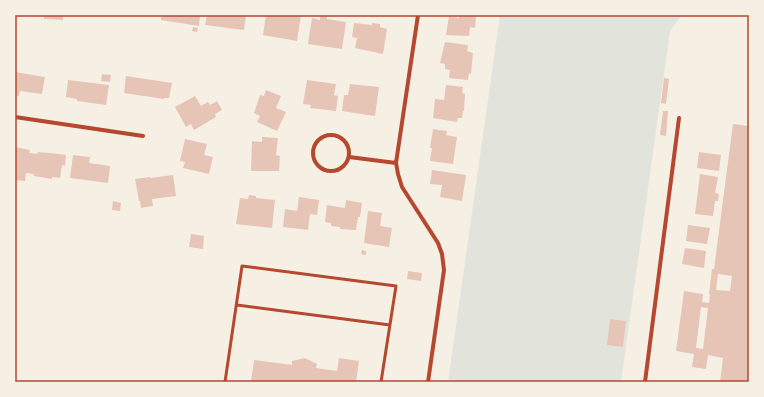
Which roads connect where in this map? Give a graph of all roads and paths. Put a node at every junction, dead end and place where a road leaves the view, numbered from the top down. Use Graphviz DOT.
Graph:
graph roads {
  1 [pos="418,15"];
  2 [pos="15,117"];
  3 [pos="679,118"];
  4 [pos="143,136"];
  5 [pos="349,157"];
  6 [pos="396,163"];
  7 [pos="236,305"];
  8 [pos="390,326"];
  9 [pos="225,382"];
  10 [pos="381,382"];
  11 [pos="428,382"];
  12 [pos="645,382"];
  1 -- 6 [label="street"];
  2 -- 4 [label="street"];
  3 -- 12 [label="street"];
  5 -- 5 [label="street"];
  5 -- 6 [label="street"];
  6 -- 11 [label="street"];
  7 -- 8 [label="lane"];
  7 -- 8 [label="lane"];
  7 -- 9 [label="lane"];
  8 -- 10 [label="lane"];
}
